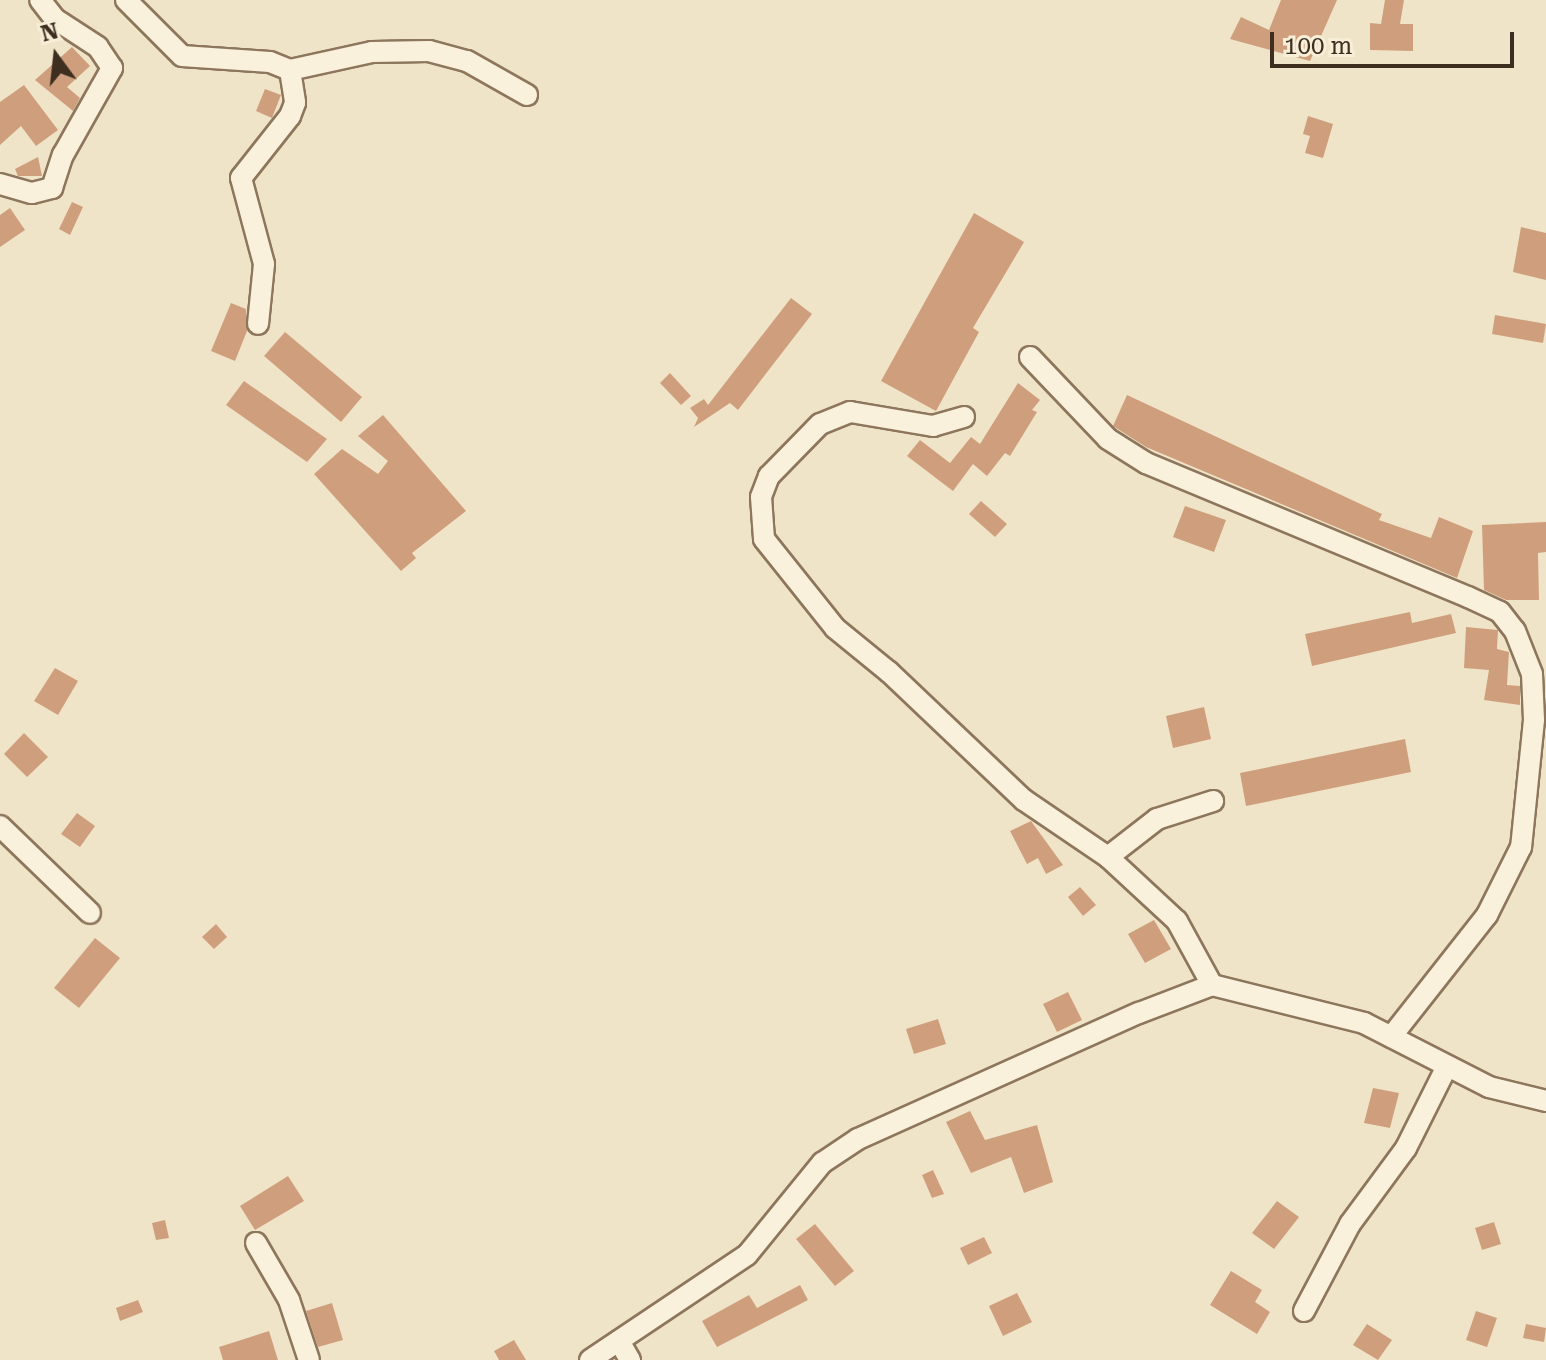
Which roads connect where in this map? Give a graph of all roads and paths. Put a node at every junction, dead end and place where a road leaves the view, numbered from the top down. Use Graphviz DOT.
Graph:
graph roads {
  1 [pos="40,0"];
  2 [pos="126,0"];
  3 [pos="290,70"];
  4 [pos="527,95"];
  5 [pos="0,184"];
  6 [pos="258,324"];
  7 [pos="1030,357"];
  8 [pos="964,417"];
  9 [pos="1540,719"];
  10 [pos="1213,801"];
  11 [pos="0,826"];
  12 [pos="1108,857"];
  13 [pos="90,913"];
  14 [pos="1212,985"];
  15 [pos="1416,1011"];
  16 [pos="1391,1037"];
  17 [pos="1417,1052"];
  18 [pos="1446,1068"];
  19 [pos="1546,1101"];
  20 [pos="256,1243"];
  21 [pos="1304,1311"];
  22 [pos="619,1341"];
  23 [pos="309,1360"];
  24 [pos="590,1360"];
  25 [pos="630,1360"];
  1 -- 5 [label="street"];
  2 -- 3 [label="street"];
  3 -- 4 [label="street"];
  3 -- 6 [label="street"];
  7 -- 9 [label="street"];
  8 -- 12 [label="street"];
  9 -- 15 [label="street"];
  10 -- 12 [label="street"];
  11 -- 13 [label="street"];
  12 -- 14 [label="street"];
  14 -- 16 [label="street"];
  14 -- 22 [label="street"];
  15 -- 16 [label="street"];
  15 -- 17 [label="street"];
  16 -- 17 [label="street"];
  17 -- 18 [label="street"];
  18 -- 19 [label="street"];
  18 -- 21 [label="street"];
  20 -- 23 [label="street"];
  22 -- 24 [label="street"];
  22 -- 25 [label="street"];
}
